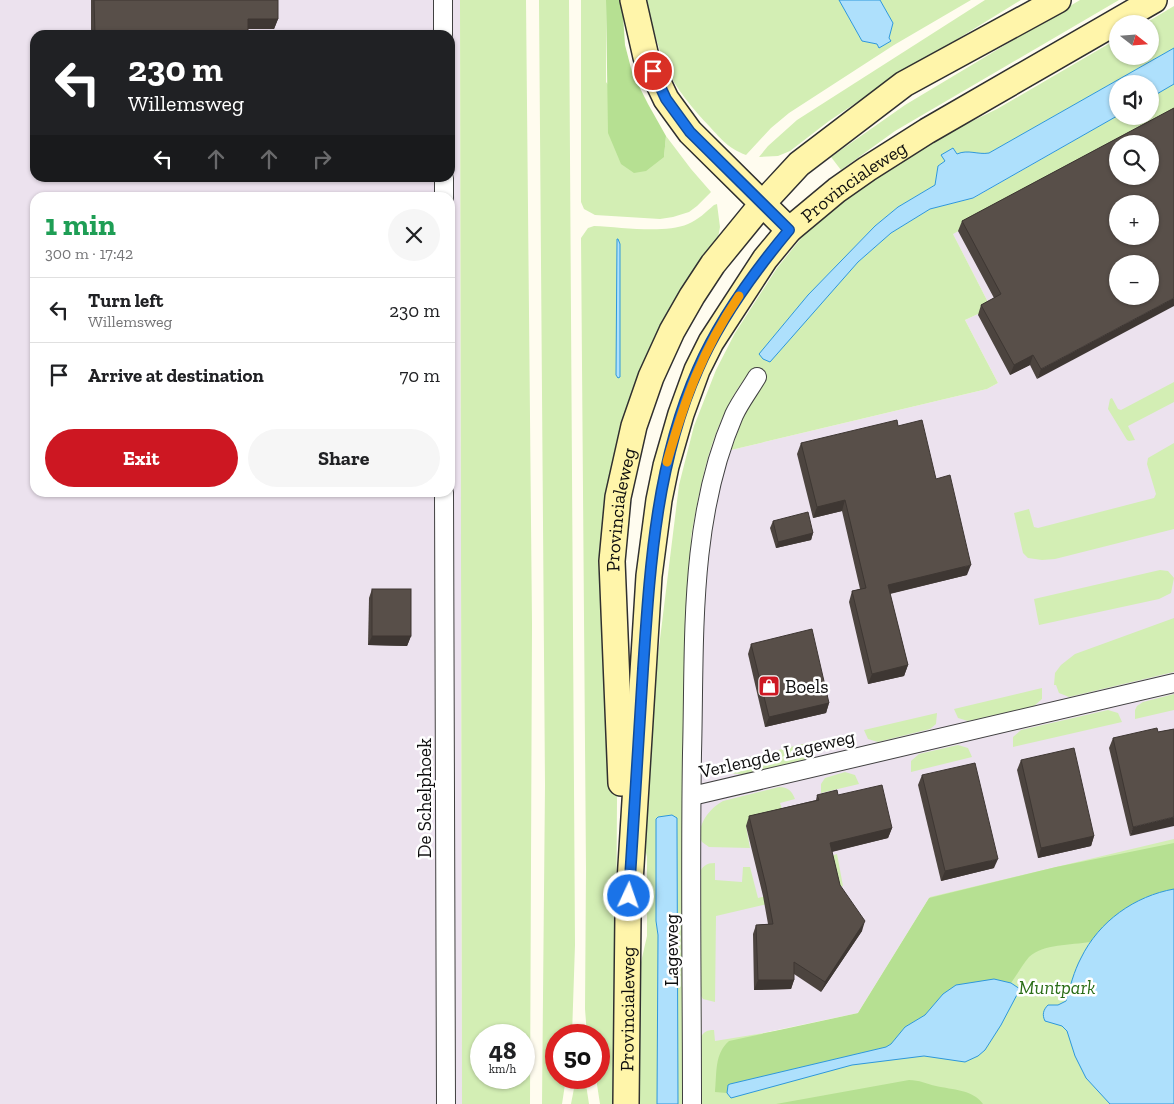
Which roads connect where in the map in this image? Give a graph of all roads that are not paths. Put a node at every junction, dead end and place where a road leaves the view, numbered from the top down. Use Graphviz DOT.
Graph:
graph roads {
  1 [pos="443,0"];
  2 [pos="633,0"];
  3 [pos="1058,0"];
  4 [pos="1154,0"];
  5 [pos="443,30"];
  6 [pos="762,204"];
  7 [pos="789,230"];
  8 [pos="757,377"];
  9 [pos="444,497"];
  10 [pos="1174,683"];
  11 [pos="692,796"];
  12 [pos="628,914"];
  13 [pos="446,1104"];
  14 [pos="626,1104"];
  15 [pos="692,1104"];
  1 -- 5 [label="street"];
  2 -- 6 [label="main road"];
  3 -- 6 [label="main road, Provincialeweg"];
  4 -- 7 [label="main road, Provincialeweg"];
  6 -- 7 [label="main road"];
  6 -- 12 [label="main road, Provincialeweg"];
  7 -- 12 [label="main road, Provincialeweg"];
  8 -- 11 [label="street, Verlengde Lageweg"];
  9 -- 13 [label="street, De Schelphoek"];
  10 -- 11 [label="street, Verlengde Lageweg"];
  11 -- 15 [label="street, Lageweg"];
  12 -- 14 [label="main road, Provincialeweg"];
}
